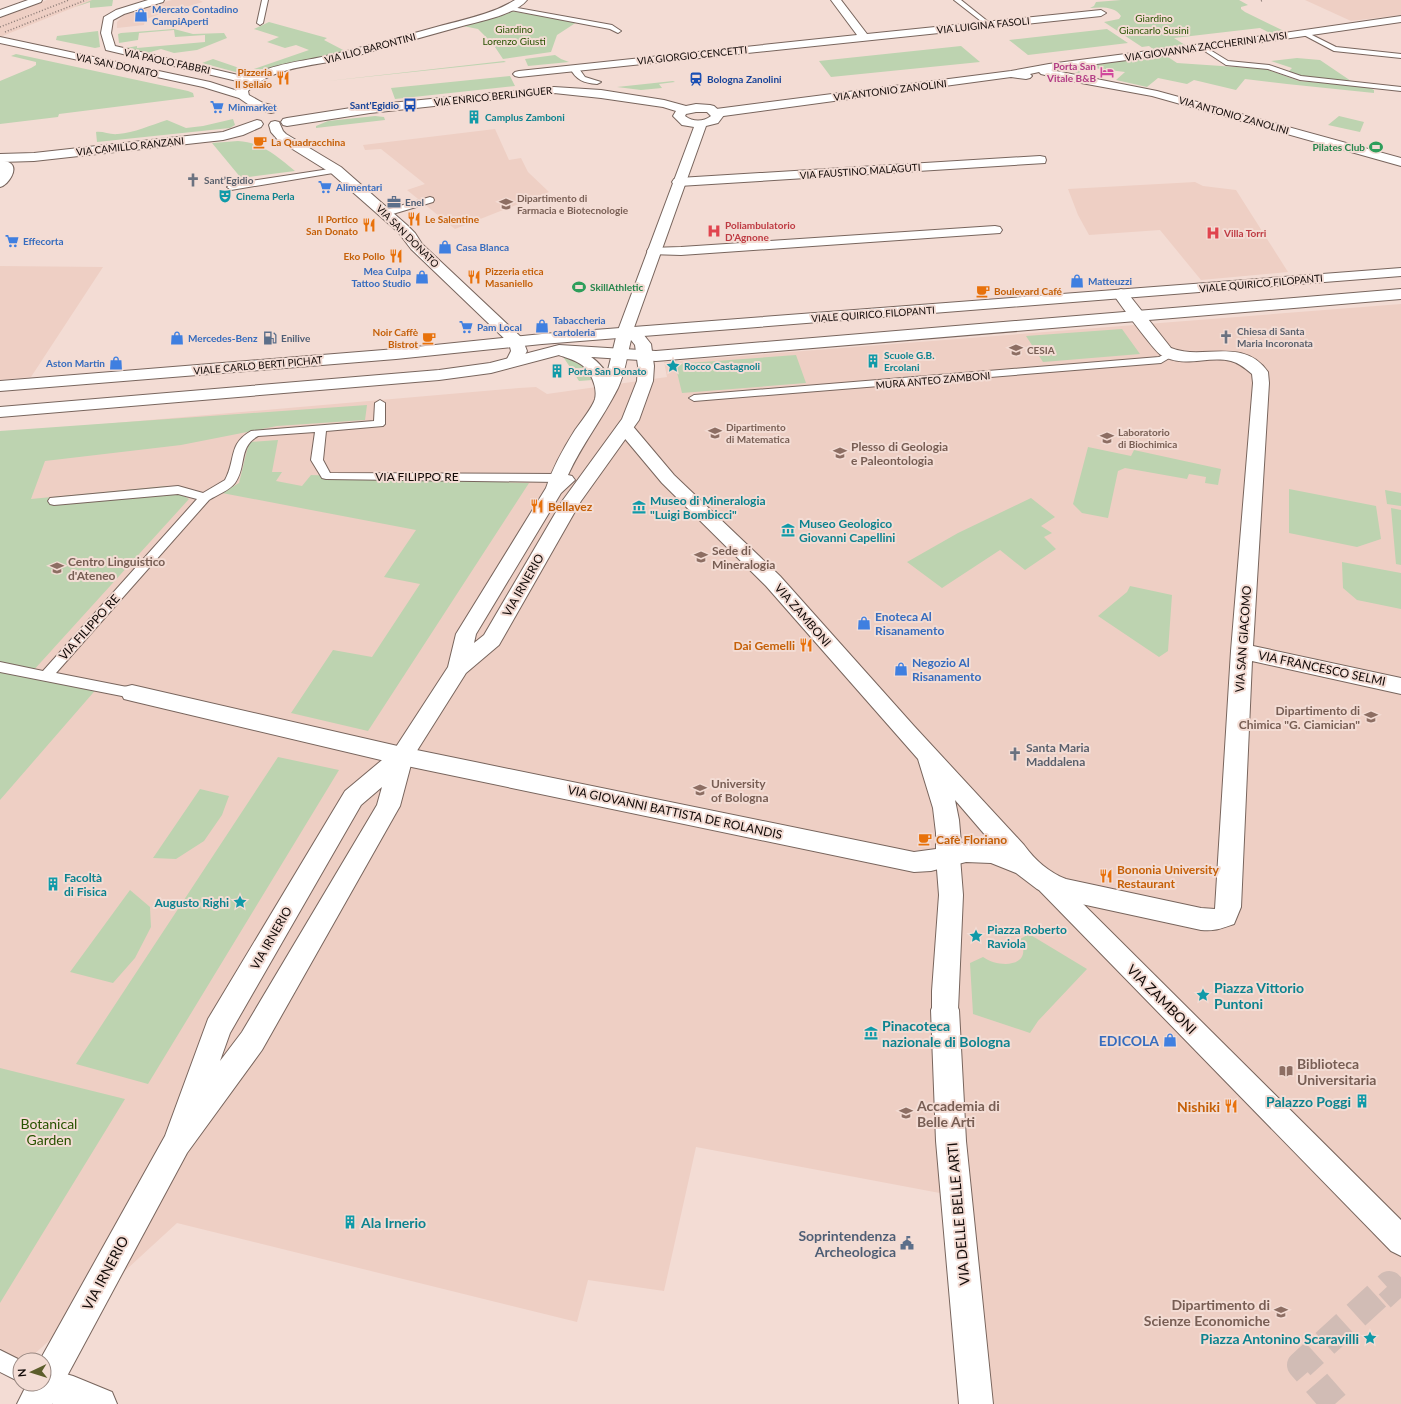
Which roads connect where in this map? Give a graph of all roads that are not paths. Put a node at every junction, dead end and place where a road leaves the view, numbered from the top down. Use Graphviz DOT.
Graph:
graph roads {
  1 [pos="37,0"];
  2 [pos="159,0"];
  3 [pos="265,0"];
  4 [pos="522,0"];
  5 [pos="836,0"];
  6 [pos="957,0"];
  7 [pos="507,8"];
  8 [pos="1102,13"];
  9 [pos="0,14"];
  10 [pos="1401,19"];
  11 [pos="260,23"];
  12 [pos="988,24"];
  13 [pos="618,30"];
  14 [pos="1304,33"];
  15 [pos="864,37"];
  16 [pos="0,40"];
  17 [pos="1202,47"];
  18 [pos="1401,56"];
  19 [pos="574,68"];
  20 [pos="1037,69"];
  21 [pos="519,74"];
  22 [pos="1011,74"];
  23 [pos="1065,77"];
  24 [pos="237,78"];
  25 [pos="254,80"];
  26 [pos="597,82"];
  27 [pos="1401,89"];
  28 [pos="233,93"];
  29 [pos="686,110"];
  30 [pos="716,113"];
  31 [pos="282,114"];
  32 [pos="254,121"];
  33 [pos="701,124"];
  34 [pos="0,158"];
  35 [pos="1040,160"];
  36 [pos="1401,162"];
  37 [pos="0,164"];
  38 [pos="336,170"];
  39 [pos="680,182"];
  40 [pos="0,183"];
  41 [pos="231,187"];
  42 [pos="430,200"];
  43 [pos="386,213"];
  44 [pos="995,230"];
  45 [pos="654,251"];
  46 [pos="1401,272"];
  47 [pos="1121,294"];
  48 [pos="1401,294"];
  49 [pos="1138,316"];
  50 [pos="625,332"];
  51 [pos="516,341"];
  52 [pos="559,350"];
  53 [pos="619,354"];
  54 [pos="1171,354"];
  55 [pos="645,356"];
  56 [pos="514,361"];
  57 [pos="79,380"];
  58 [pos="0,386"];
  59 [pos="694,398"];
  60 [pos="603,400"];
  61 [pos="380,403"];
  62 [pos="70,406"];
  63 [pos="0,412"];
  64 [pos="321,428"];
  65 [pos="625,428"];
  66 [pos="611,445"];
  67 [pos="557,483"];
  68 [pos="205,497"];
  69 [pos="54,501"];
  70 [pos="1242,651"];
  71 [pos="0,667"];
  72 [pos="458,668"];
  73 [pos="46,676"];
  74 [pos="1401,686"];
  75 [pos="132,693"];
  76 [pos="926,754"];
  77 [pos="402,756"];
  78 [pos="948,857"];
  79 [pos="1036,874"];
  80 [pos="945,1010"];
  81 [pos="177,1143"];
  82 [pos="1401,1241"];
  83 [pos="52,1357"];
  84 [pos="0,1361"];
  85 [pos="12,1370"];
  86 [pos="52,1389"];
  87 [pos="100,1404"];
  88 [pos="976,1404"];
  1 -- 9 [label="street"];
  2 -- 24 [label="street, VIA PAOLO FABBRI"];
  3 -- 11 [label="lane"];
  4 -- 7 [label="street, VIA ILIO BARONTINI"];
  5 -- 15 [label="street"];
  6 -- 12 [label="lane"];
  7 -- 13 [label="lane, VIA ILIO BARONTINI"];
  7 -- 25 [label="street, VIA ILIO BARONTINI"];
  8 -- 12 [label="street, VIA LUIGINA FASOLI"];
  10 -- 14 [label="street, VIA GIOVANNA ZACCHERINI ALVISI"];
  12 -- 15 [label="street, VIA LUIGINA FASOLI"];
  14 -- 17 [label="street, VIA GIOVANNA ZACCHERINI ALVISI"];
  14 -- 18 [label="lane"];
  15 -- 19 [label="street, VIA GIORGIO CENCETTI"];
  16 -- 28 [label="street, VIA SAN DONATO"];
  17 -- 20 [label="street, VIA GIOVANNA ZACCHERINI ALVISI"];
  17 -- 27 [label="lane"];
  19 -- 21 [label="street, VIA GIORGIO CENCETTI"];
  19 -- 26 [label="lane"];
  20 -- 22 [label="street, VIA GIOVANNA ZACCHERINI ALVISI"];
  20 -- 23 [label="street, VIA ANTONIO ZANOLINI"];
  22 -- 23 [label="street, VIA ANTONIO ZANOLINI"];
  22 -- 30 [label="street, VIA ANTONIO ZANOLINI"];
  23 -- 36 [label="street, VIA ANTONIO ZANOLINI"];
  24 -- 25 [label="street, VIA PAOLO FABBRI"];
  24 -- 28 [label="street"];
  25 -- 28 [label="street"];
  28 -- 31 [label="street, VIA SAN DONATO"];
  28 -- 32 [label="street, VIA SAN DONATO"];
  29 -- 30 [label="street"];
  29 -- 31 [label="street, VIA ENRICO BERLINGUER"];
  29 -- 33 [label="street"];
  30 -- 33 [label="street"];
  31 -- 32 [label="street, VIA ENRICO BERLINGUER"];
  31 -- 38 [label="street, VIA SAN DONATO"];
  32 -- 34 [label="street, VIA CAMILLO RANZANI"];
  33 -- 39 [label="street"];
  35 -- 39 [label="street, VIA FAUSTINO MALAGUTI"];
  37 -- 40 [label="street"];
  38 -- 41 [label="lane"];
  38 -- 43 [label="street, VIA SAN DONATO"];
  39 -- 45 [label="street"];
  42 -- 43 [label="lane"];
  43 -- 51 [label="street, VIA SAN DONATO"];
  44 -- 45 [label="street"];
  45 -- 50 [label="street"];
  46 -- 47 [label="street, VIALE QUIRICO FILOPANTI"];
  47 -- 49 [label="street"];
  47 -- 50 [label="street, VIALE QUIRICO FILOPANTI"];
  48 -- 49 [label="street, VIALE QUIRICO FILOPANTI"];
  49 -- 54 [label="street"];
  49 -- 55 [label="street, VIALE QUIRICO FILOPANTI"];
  50 -- 51 [label="street, VIALE QUIRICO FILOPANTI"];
  50 -- 53 [label="street"];
  50 -- 55 [label="street"];
  51 -- 56 [label="street"];
  51 -- 57 [label="street, VIALE CARLO BERTI PICHAT"];
  52 -- 53 [label="street, VIALE QUIRICO FILOPANTI"];
  52 -- 56 [label="street"];
  52 -- 60 [label="street"];
  53 -- 55 [label="street, VIALE QUIRICO FILOPANTI"];
  53 -- 60 [label="street"];
  54 -- 59 [label="lane, MURA ANTEO ZAMBONI"];
  54 -- 70 [label="street, VIA SAN GIACOMO"];
  55 -- 65 [label="street"];
  56 -- 62 [label="street"];
  57 -- 58 [label="street, VIALE CARLO BERTI PICHAT"];
  57 -- 62 [label="street"];
  60 -- 67 [label="street"];
  61 -- 64 [label="lane, VIA FILIPPO RE"];
  62 -- 63 [label="street"];
  64 -- 67 [label="lane, VIA FILIPPO RE"];
  64 -- 68 [label="lane, VIA FILIPPO RE"];
  65 -- 66 [label="street"];
  65 -- 76 [label="street, VIA ZAMBONI"];
  66 -- 67 [label="street"];
  66 -- 72 [label="street, VIA IRNERIO"];
  67 -- 72 [label="street, VIA IRNERIO"];
  68 -- 69 [label="lane"];
  68 -- 73 [label="lane, VIA FILIPPO RE"];
  70 -- 74 [label="street, VIA FRANCESCO SELMI"];
  70 -- 79 [label="street, VIA SAN GIACOMO"];
  71 -- 73 [label="lane, VIA FILIPPO RE"];
  72 -- 77 [label="street, VIA IRNERIO"];
  73 -- 75 [label="lane, VIA FILIPPO RE"];
  75 -- 77 [label="street, VIA FILIPPO RE"];
  76 -- 78 [label="street, VIA ZAMBONI"];
  76 -- 79 [label="street, VIA ZAMBONI"];
  77 -- 78 [label="street, VIA GIOVANNI BATTISTA DE ROLANDIS"];
  77 -- 81 [label="street, VIA IRNERIO"];
  77 -- 81 [label="street, VIA IRNERIO"];
  78 -- 79 [label="street, VIA GIOVANNI BATTISTA DE ROLANDIS"];
  78 -- 80 [label="street, VIA DELLE BELLE ARTI"];
  79 -- 82 [label="street, VIA ZAMBONI"];
  80 -- 88 [label="street, VIA DELLE BELLE ARTI"];
  81 -- 83 [label="street, VIA IRNERIO"];
  84 -- 85 [label="lane"];
  86 -- 87 [label="street"];
}
